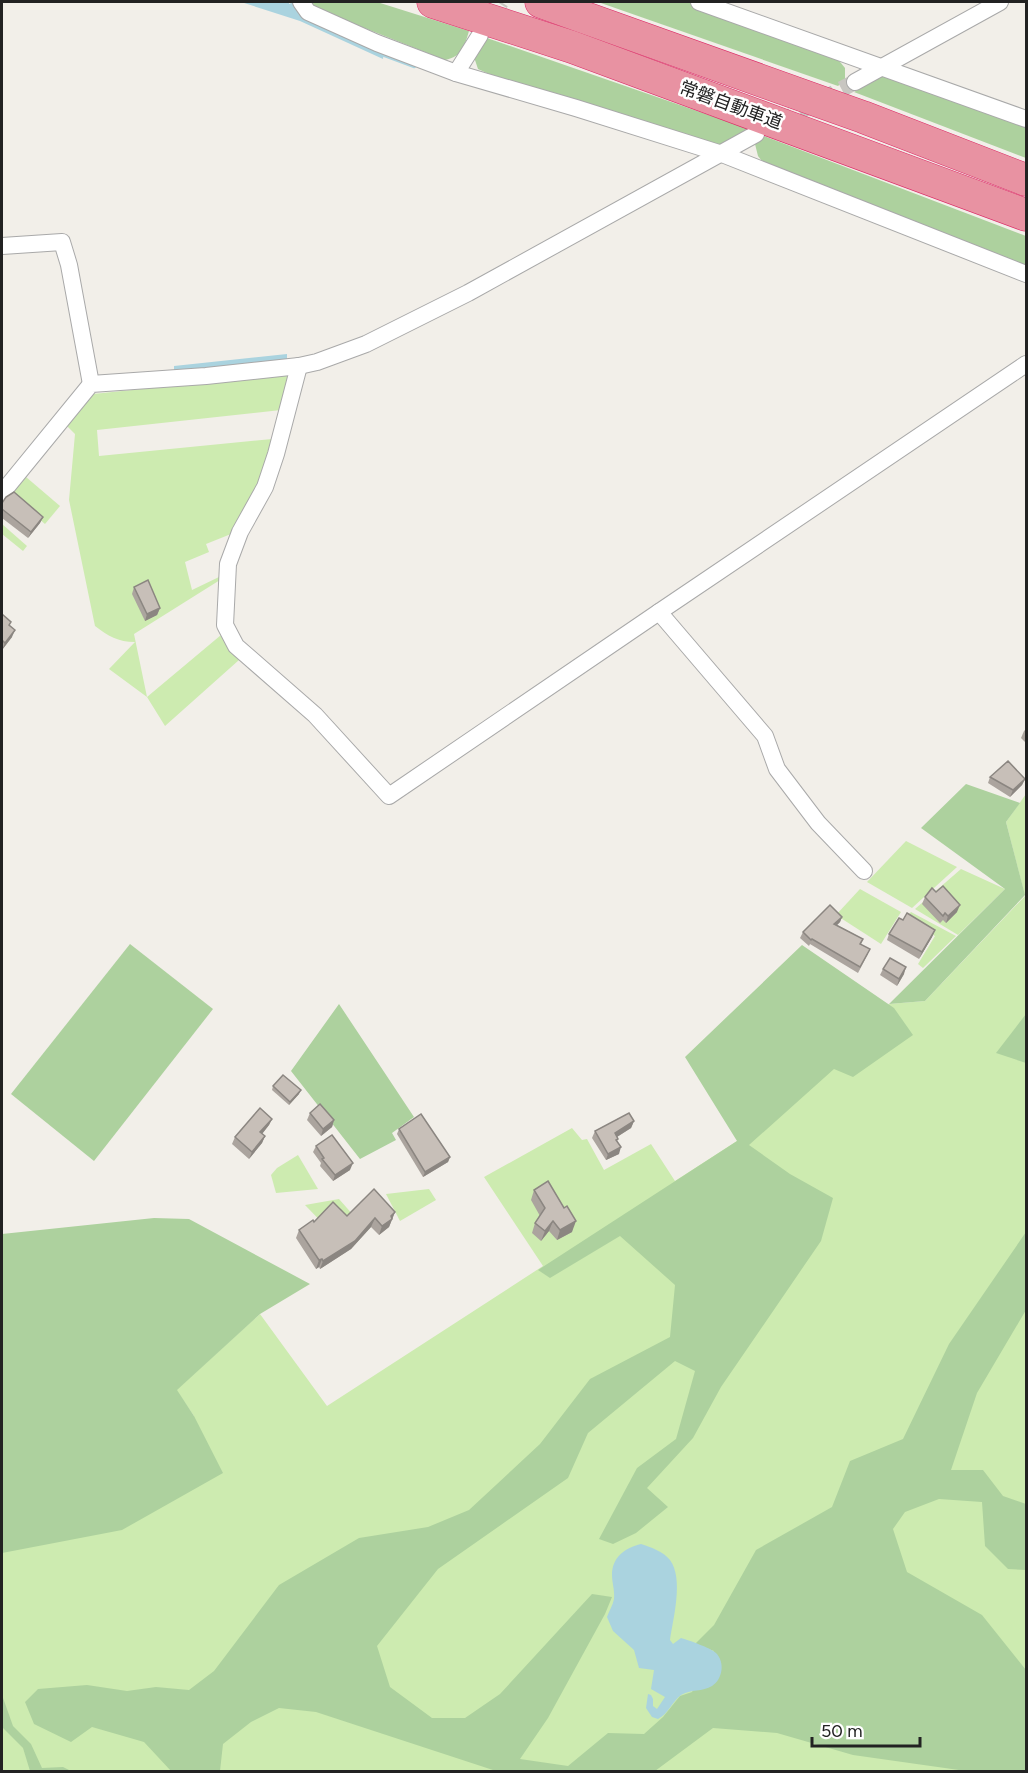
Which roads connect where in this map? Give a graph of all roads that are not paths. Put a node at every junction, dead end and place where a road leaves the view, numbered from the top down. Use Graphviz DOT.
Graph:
graph roads {
  1 [pos="301,2"];
  2 [pos="433,2"];
  3 [pos="541,2"];
  4 [pos="699,2"];
  5 [pos="1000,2"];
  6 [pos="480,35"];
  7 [pos="881,66"];
  8 [pos="456,73"];
  9 [pos="855,82"];
  10 [pos="1026,119"];
  11 [pos="756,135"];
  12 [pos="722,154"];
  13 [pos="1026,180"];
  14 [pos="1026,215"];
  15 [pos="2,246"];
  16 [pos="1026,274"];
  17 [pos="1026,364"];
  18 [pos="299,366"];
  19 [pos="91,384"];
  20 [pos="2,493"];
  21 [pos="659,612"];
  22 [pos="864,871"];
  1 -- 8 [label="street"];
  2 -- 14 [label="highway, 常磐自動車道"];
  3 -- 13 [label="highway, 常磐自動車道"];
  4 -- 7 [label="street"];
  5 -- 7 [label="street"];
  6 -- 8 [label="street"];
  7 -- 9 [label="street"];
  7 -- 10 [label="street"];
  8 -- 12 [label="street"];
  11 -- 12 [label="street"];
  12 -- 16 [label="street"];
  12 -- 18 [label="street"];
  15 -- 19 [label="street"];
  17 -- 21 [label="street"];
  18 -- 19 [label="street"];
  18 -- 21 [label="street"];
  19 -- 20 [label="street"];
  21 -- 22 [label="street"];
}
